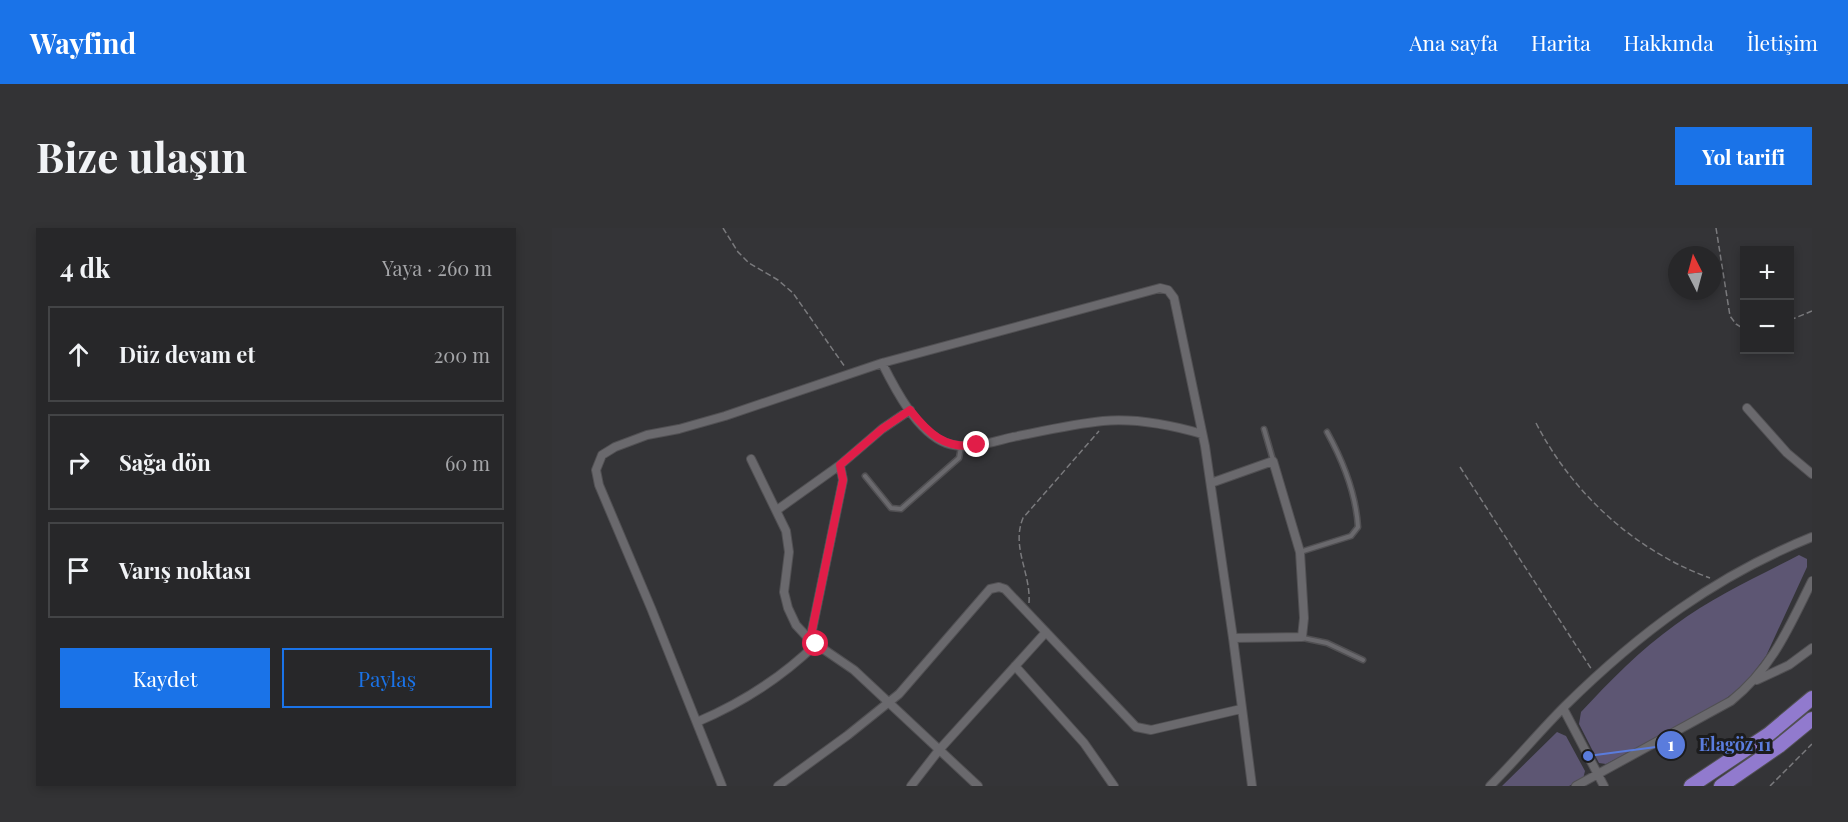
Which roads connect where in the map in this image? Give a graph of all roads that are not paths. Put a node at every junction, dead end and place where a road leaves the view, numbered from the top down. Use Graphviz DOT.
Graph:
graph roads {
  1 [pos="882,363"];
  2 [pos="1747,408"];
  3 [pos="910,410"];
  4 [pos="1264,429"];
  5 [pos="1327,432"];
  6 [pos="1202,434"];
  7 [pos="961,446"];
  8 [pos="751,459"];
  9 [pos="1273,461"];
  10 [pos="840,465"];
  11 [pos="1812,474"];
  12 [pos="865,476"];
  13 [pos="1210,483"];
  14 [pos="777,510"];
  15 [pos="1812,537"];
  16 [pos="1300,552"];
  17 [pos="1812,581"];
  18 [pos="1046,632"];
  19 [pos="1302,637"];
  20 [pos="1233,638"];
  21 [pos="813,642"];
  22 [pos="1812,648"];
  23 [pos="1362,660"];
  24 [pos="1015,666"];
  25 [pos="1754,681"];
  26 [pos="1812,698"];
  27 [pos="888,703"];
  28 [pos="1563,708"];
  29 [pos="1241,709"];
  30 [pos="1812,719"];
  31 [pos="697,722"];
  32 [pos="939,750"];
  33 [pos="1598,775"];
  34 [pos="722,786"];
  35 [pos="778,786"];
  36 [pos="911,786"];
  37 [pos="978,786"];
  38 [pos="1114,786"];
  39 [pos="1252,786"];
  40 [pos="1490,786"];
  41 [pos="1576,786"];
  42 [pos="1604,786"];
  43 [pos="1691,786"];
  44 [pos="1721,786"];
  1 -- 3 [label="street"];
  1 -- 6 [label="street"];
  1 -- 31 [label="street"];
  2 -- 11 [label="street"];
  3 -- 7 [label="street"];
  3 -- 10 [label="street"];
  4 -- 9 [label="lane"];
  5 -- 16 [label="lane"];
  6 -- 7 [label="street"];
  6 -- 13 [label="street"];
  7 -- 12 [label="lane"];
  8 -- 14 [label="street"];
  9 -- 13 [label="street"];
  9 -- 16 [label="street"];
  10 -- 14 [label="street"];
  10 -- 21 [label="street"];
  13 -- 20 [label="street"];
  14 -- 21 [label="street"];
  15 -- 28 [label="street"];
  16 -- 19 [label="street"];
  17 -- 25 [label="street"];
  18 -- 24 [label="street"];
  18 -- 27 [label="street"];
  18 -- 29 [label="street"];
  19 -- 20 [label="street"];
  19 -- 23 [label="lane"];
  20 -- 29 [label="street"];
  21 -- 27 [label="street"];
  21 -- 31 [label="street"];
  22 -- 25 [label="street"];
  24 -- 32 [label="street"];
  24 -- 38 [label="street"];
  25 -- 33 [label="street"];
  26 -- 43 [label="highway"];
  27 -- 32 [label="street"];
  27 -- 35 [label="street"];
  28 -- 33 [label="street"];
  28 -- 40 [label="street"];
  29 -- 39 [label="street"];
  30 -- 44 [label="highway"];
  31 -- 34 [label="street"];
  32 -- 36 [label="street"];
  32 -- 37 [label="street"];
  33 -- 41 [label="street"];
  33 -- 42 [label="street"];
}
